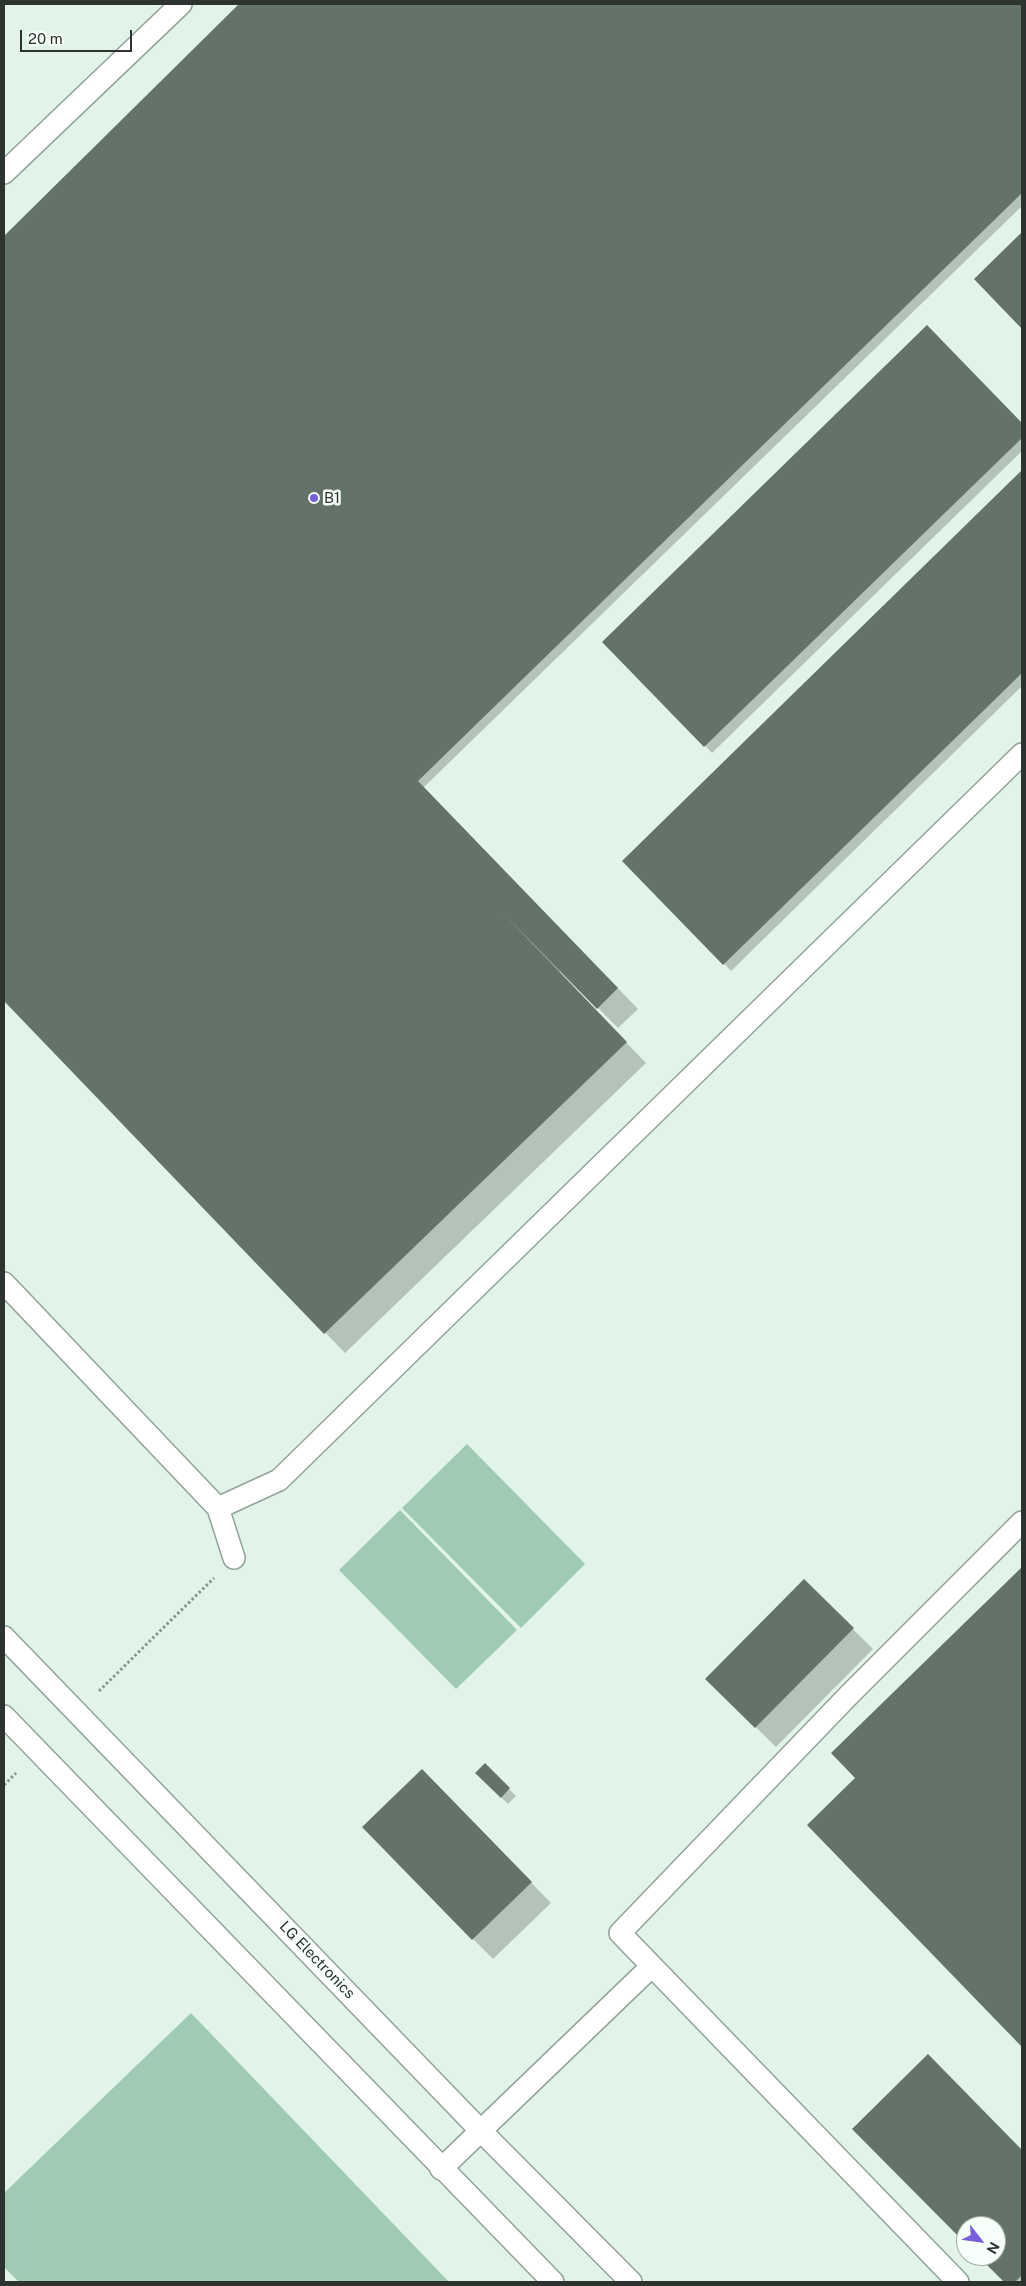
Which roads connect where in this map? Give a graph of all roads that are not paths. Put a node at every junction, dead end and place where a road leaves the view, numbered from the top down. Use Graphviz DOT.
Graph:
graph roads {
  1 [pos="181,4"];
  2 [pos="4,173"];
  3 [pos="1022,754"];
  4 [pos="4,1283"];
  5 [pos="218,1508"];
  6 [pos="1022,1522"];
  7 [pos="234,1558"];
  8 [pos="4,1638"];
  9 [pos="4,1716"];
  10 [pos="652,1966"];
  11 [pos="481,2131"];
  12 [pos="442,2169"];
  13 [pos="553,2282"];
  14 [pos="630,2282"];
  15 [pos="958,2282"];
  1 -- 2 [label="lane"];
  3 -- 5 [label="lane"];
  4 -- 5 [label="lane"];
  5 -- 7 [label="lane"];
  6 -- 10 [label="lane"];
  8 -- 11 [label="lane, LG Electronics"];
  9 -- 12 [label="lane"];
  10 -- 11 [label="lane"];
  10 -- 15 [label="lane"];
  11 -- 12 [label="lane"];
  11 -- 14 [label="lane, LG Electronics"];
  12 -- 13 [label="lane"];
}
